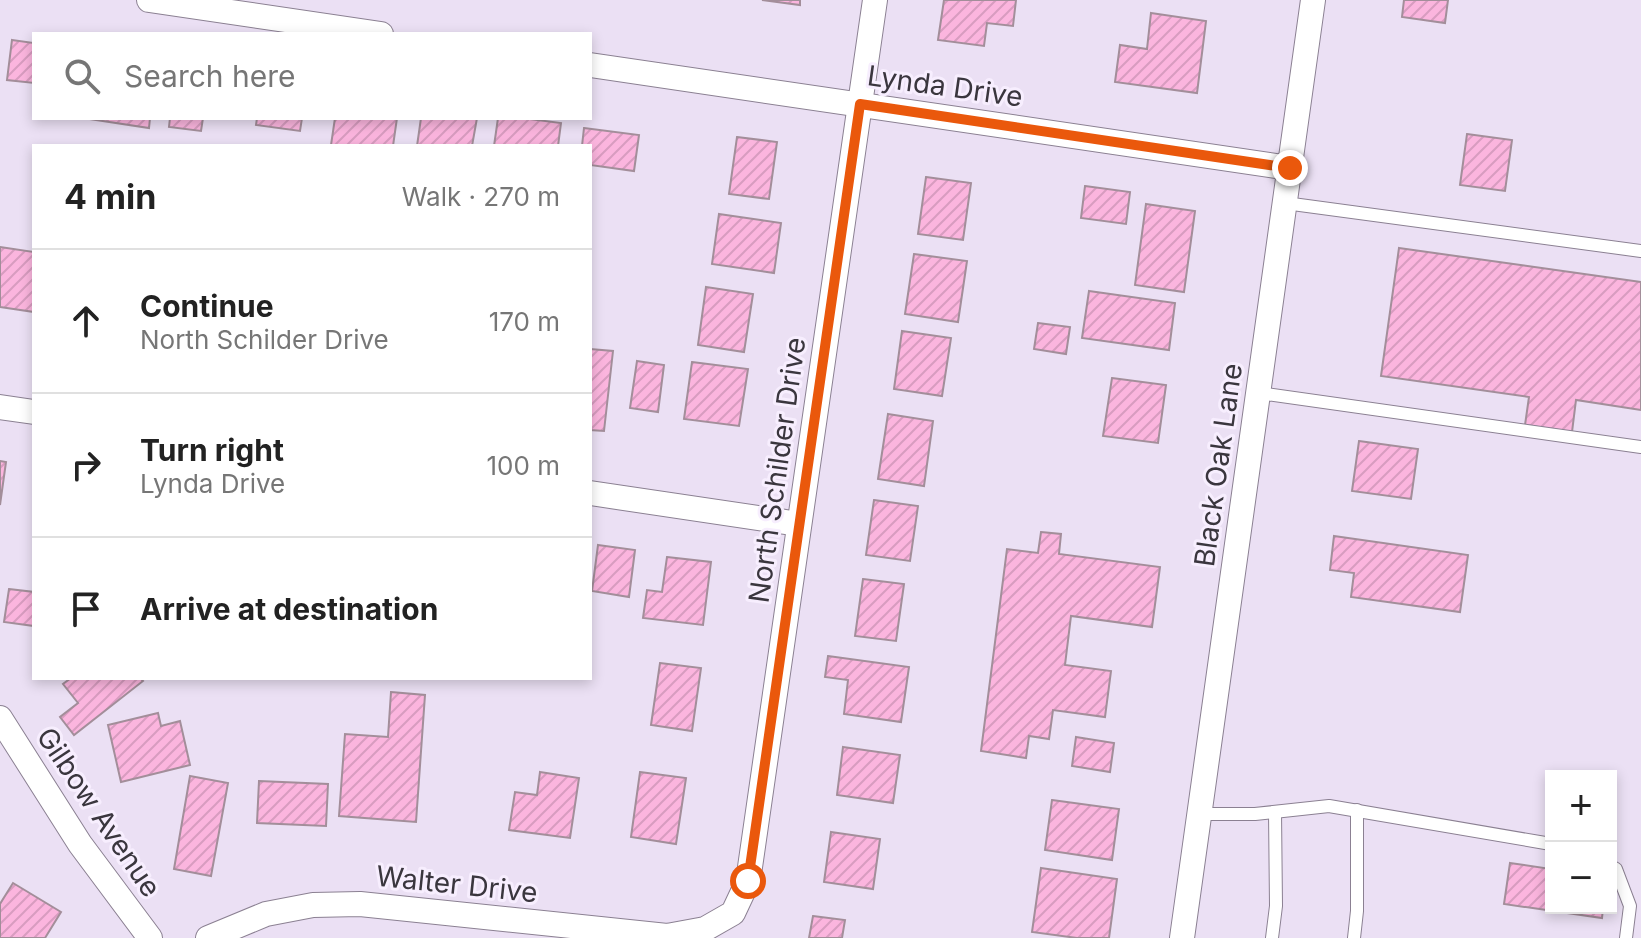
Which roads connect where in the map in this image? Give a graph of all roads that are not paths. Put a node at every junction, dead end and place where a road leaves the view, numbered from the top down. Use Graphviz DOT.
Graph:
graph roads {
  1 [pos="149,0"];
  2 [pos="875,0"];
  3 [pos="1313,0"];
  4 [pos="367,32"];
  5 [pos="592,65"];
  6 [pos="860,104"];
  7 [pos="1290,168"];
  8 [pos="1285,203"];
  9 [pos="1641,251"];
  10 [pos="1259,393"];
  11 [pos="0,407"];
  12 [pos="32,412"];
  13 [pos="1641,447"];
  14 [pos="592,493"];
  15 [pos="799,524"];
  16 [pos="0,718"];
  17 [pos="1357,810"];
  18 [pos="1275,812"];
  19 [pos="1200,814"];
  20 [pos="1545,843"];
  21 [pos="1617,872"];
  22 [pos="705,929"];
  23 [pos="150,938"];
  24 [pos="208,938"];
  25 [pos="1182,938"];
  26 [pos="1272,938"];
  27 [pos="1354,938"];
  28 [pos="1626,938"];
  1 -- 4 [label="street"];
  2 -- 6 [label="street, North Schilder Drive"];
  3 -- 7 [label="street, Black Oak Lane"];
  5 -- 6 [label="street, Lynda Drive"];
  6 -- 7 [label="street, Lynda Drive"];
  6 -- 15 [label="street, North Schilder Drive"];
  7 -- 8 [label="street, Black Oak Lane"];
  8 -- 9 [label="lane"];
  8 -- 10 [label="street, Black Oak Lane"];
  10 -- 13 [label="lane"];
  10 -- 19 [label="street, Black Oak Lane"];
  11 -- 12 [label="street"];
  14 -- 15 [label="street"];
  15 -- 22 [label="street, North Schilder Drive"];
  16 -- 23 [label="street, Gilbow Avenue"];
  17 -- 18 [label="lane"];
  17 -- 20 [label="lane"];
  17 -- 27 [label="lane"];
  18 -- 19 [label="lane"];
  18 -- 26 [label="lane"];
  19 -- 25 [label="street, Black Oak Lane"];
  21 -- 28 [label="lane"];
  22 -- 24 [label="street, Walter Drive"];
}
